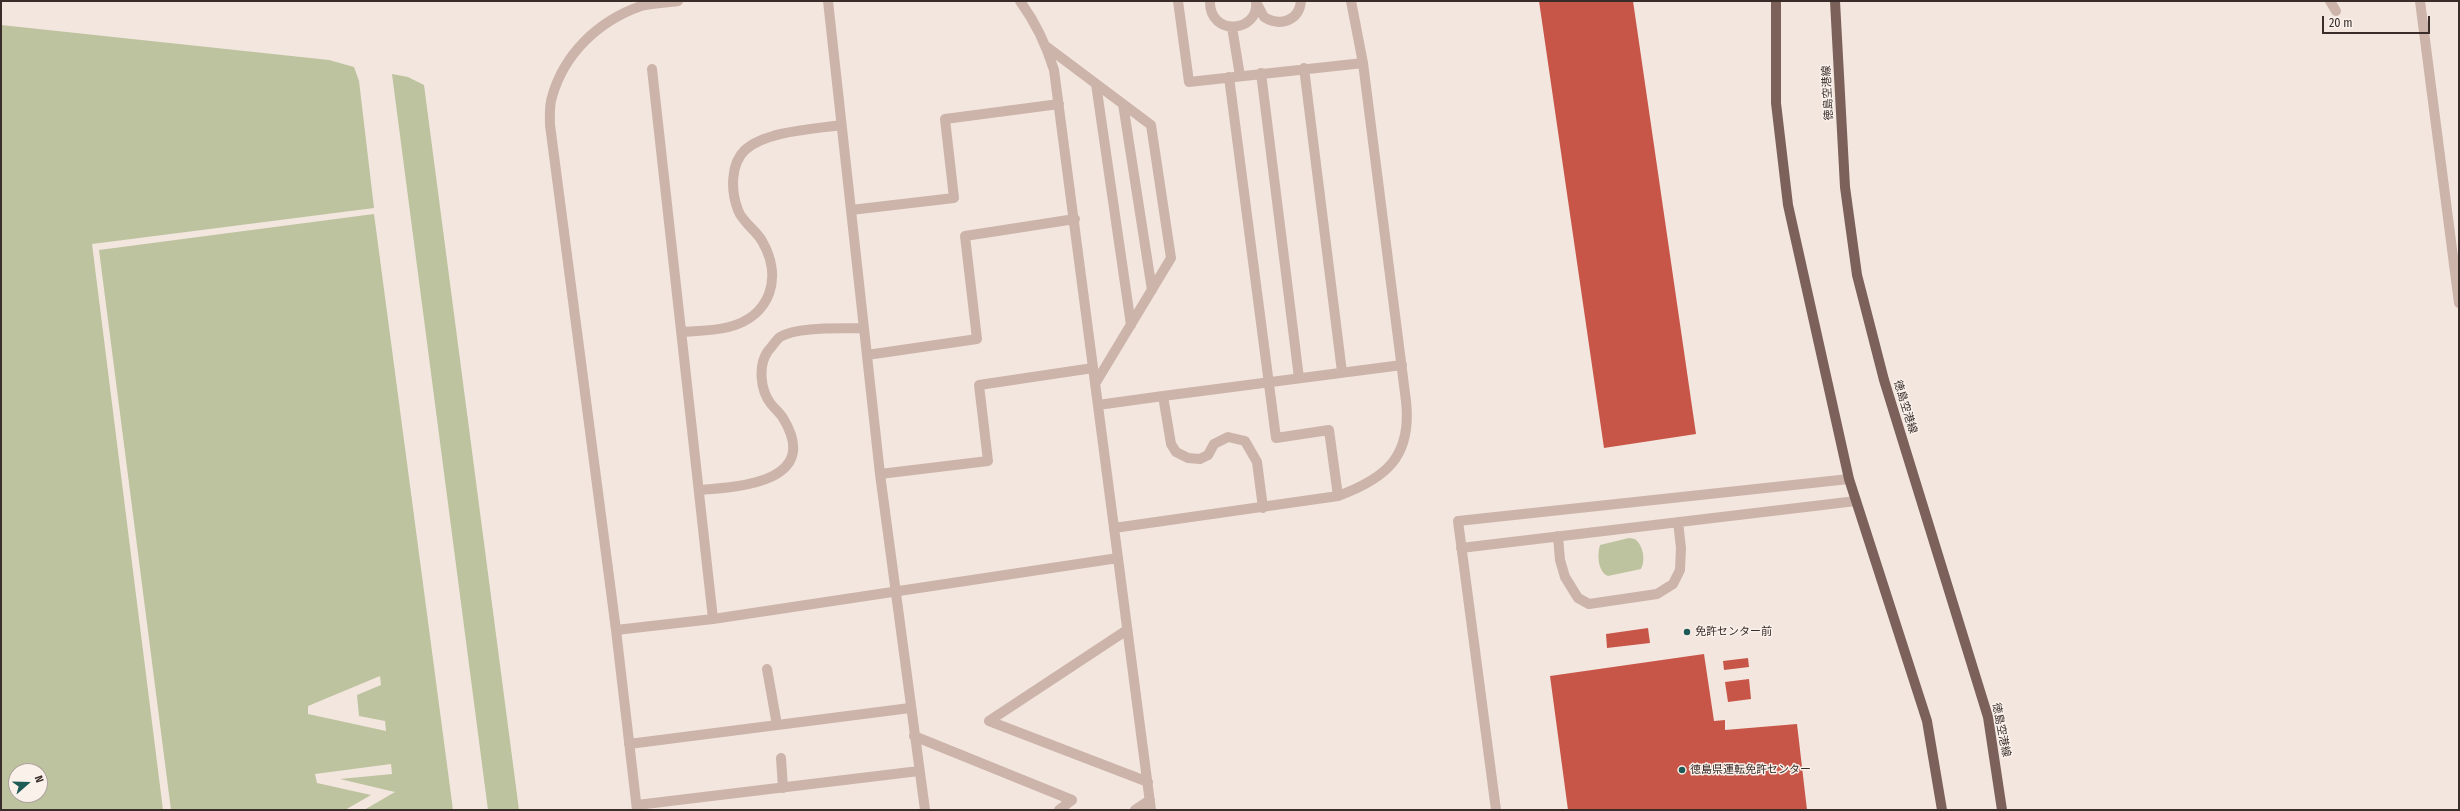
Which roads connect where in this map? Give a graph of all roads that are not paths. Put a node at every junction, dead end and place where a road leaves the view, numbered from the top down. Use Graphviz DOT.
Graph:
graph roads {
  1 [pos="678,1"];
  2 [pos="828,1"];
  3 [pos="1020,1"];
  4 [pos="1178,1"];
  5 [pos="1210,1"];
  6 [pos="1301,1"];
  7 [pos="1351,1"];
  8 [pos="1776,1"];
  9 [pos="1835,1"];
  10 [pos="2330,1"];
  11 [pos="2420,1"];
  12 [pos="1256,2"];
  13 [pos="2336,12"];
  14 [pos="1232,27"];
  15 [pos="1047,47"];
  16 [pos="1363,63"];
  17 [pos="1304,68"];
  18 [pos="652,69"];
  19 [pos="1261,73"];
  20 [pos="1240,76"];
  21 [pos="1229,77"];
  22 [pos="1096,84"];
  23 [pos="1059,104"];
  24 [pos="1123,104"];
  25 [pos="841,125"];
  26 [pos="851,210"];
  27 [pos="1075,219"];
  28 [pos="1152,290"];
  29 [pos="2459,303"];
  30 [pos="1131,324"];
  31 [pos="864,328"];
  32 [pos="681,332"];
  33 [pos="867,355"];
  34 [pos="1402,365"];
  35 [pos="1093,368"];
  36 [pos="1342,372"];
  37 [pos="1299,378"];
  38 [pos="1269,382"];
  39 [pos="1096,384"];
  40 [pos="1163,396"];
  41 [pos="1098,405"];
  42 [pos="880,474"];
  43 [pos="1849,479"];
  44 [pos="699,490"];
  45 [pos="1338,496"];
  46 [pos="1856,501"];
  47 [pos="1263,508"];
  48 [pos="1678,522"];
  49 [pos="1114,528"];
  50 [pos="1558,536"];
  51 [pos="1461,548"];
  52 [pos="1118,558"];
  53 [pos="897,592"];
  54 [pos="713,619"];
  55 [pos="616,630"];
  56 [pos="1127,630"];
  57 [pos="767,669"];
  58 [pos="910,708"];
  59 [pos="777,725"];
  60 [pos="914,736"];
  61 [pos="629,744"];
  62 [pos="782,758"];
  63 [pos="919,771"];
  64 [pos="1148,782"];
  65 [pos="783,788"];
  66 [pos="1150,805"];
  67 [pos="637,808"];
  68 [pos="925,810"];
  69 [pos="1059,810"];
  70 [pos="1135,810"];
  71 [pos="1496,810"];
  72 [pos="1942,810"];
  73 [pos="2002,810"];
  1 -- 55 [label="street"];
  2 -- 25 [label="street"];
  3 -- 15 [label="street"];
  4 -- 21 [label="street"];
  5 -- 14 [label="street"];
  6 -- 12 [label="street"];
  7 -- 16 [label="street"];
  8 -- 43 [label="main road"];
  9 -- 73 [label="main road, 徳島空港線"];
  10 -- 13 [label="street"];
  11 -- 29 [label="street"];
  12 -- 14 [label="street"];
  14 -- 20 [label="street"];
  15 -- 22 [label="street"];
  15 -- 23 [label="street"];
  16 -- 17 [label="street"];
  16 -- 34 [label="street"];
  17 -- 19 [label="street"];
  17 -- 36 [label="street"];
  18 -- 32 [label="street"];
  19 -- 20 [label="street"];
  19 -- 37 [label="street"];
  20 -- 21 [label="street"];
  21 -- 38 [label="street"];
  22 -- 24 [label="street"];
  22 -- 30 [label="street"];
  23 -- 26 [label="street"];
  23 -- 27 [label="street"];
  24 -- 28 [label="street"];
  24 -- 28 [label="street"];
  25 -- 26 [label="street"];
  25 -- 32 [label="street"];
  26 -- 31 [label="street"];
  27 -- 33 [label="street"];
  27 -- 35 [label="street"];
  28 -- 30 [label="street"];
  30 -- 39 [label="street"];
  31 -- 33 [label="street"];
  31 -- 44 [label="street"];
  32 -- 44 [label="street"];
  33 -- 42 [label="street"];
  34 -- 36 [label="street"];
  34 -- 45 [label="street"];
  35 -- 39 [label="street"];
  35 -- 42 [label="street"];
  36 -- 37 [label="street"];
  37 -- 38 [label="street"];
  38 -- 40 [label="street"];
  38 -- 45 [label="street"];
  39 -- 41 [label="street"];
  40 -- 41 [label="street"];
  40 -- 47 [label="street"];
  41 -- 49 [label="street"];
  42 -- 53 [label="street"];
  43 -- 46 [label="main road"];
  43 -- 51 [label="street"];
  44 -- 54 [label="street"];
  45 -- 47 [label="street"];
  46 -- 48 [label="street"];
  46 -- 72 [label="main road"];
  47 -- 49 [label="street"];
  48 -- 50 [label="street"];
  48 -- 50 [label="street"];
  49 -- 52 [label="street"];
  50 -- 51 [label="street"];
  51 -- 71 [label="street"];
  52 -- 53 [label="street"];
  52 -- 56 [label="street"];
  53 -- 54 [label="street"];
  53 -- 58 [label="street"];
  54 -- 55 [label="street"];
  55 -- 61 [label="street"];
  56 -- 64 [label="street"];
  56 -- 64 [label="street"];
  57 -- 59 [label="street"];
  58 -- 59 [label="street"];
  58 -- 60 [label="street"];
  59 -- 61 [label="street"];
  60 -- 63 [label="street"];
  60 -- 69 [label="street"];
  61 -- 67 [label="street"];
  62 -- 65 [label="street"];
  63 -- 65 [label="street"];
  63 -- 68 [label="street"];
  64 -- 66 [label="street"];
  65 -- 67 [label="street"];
  66 -- 70 [label="street"];
}
